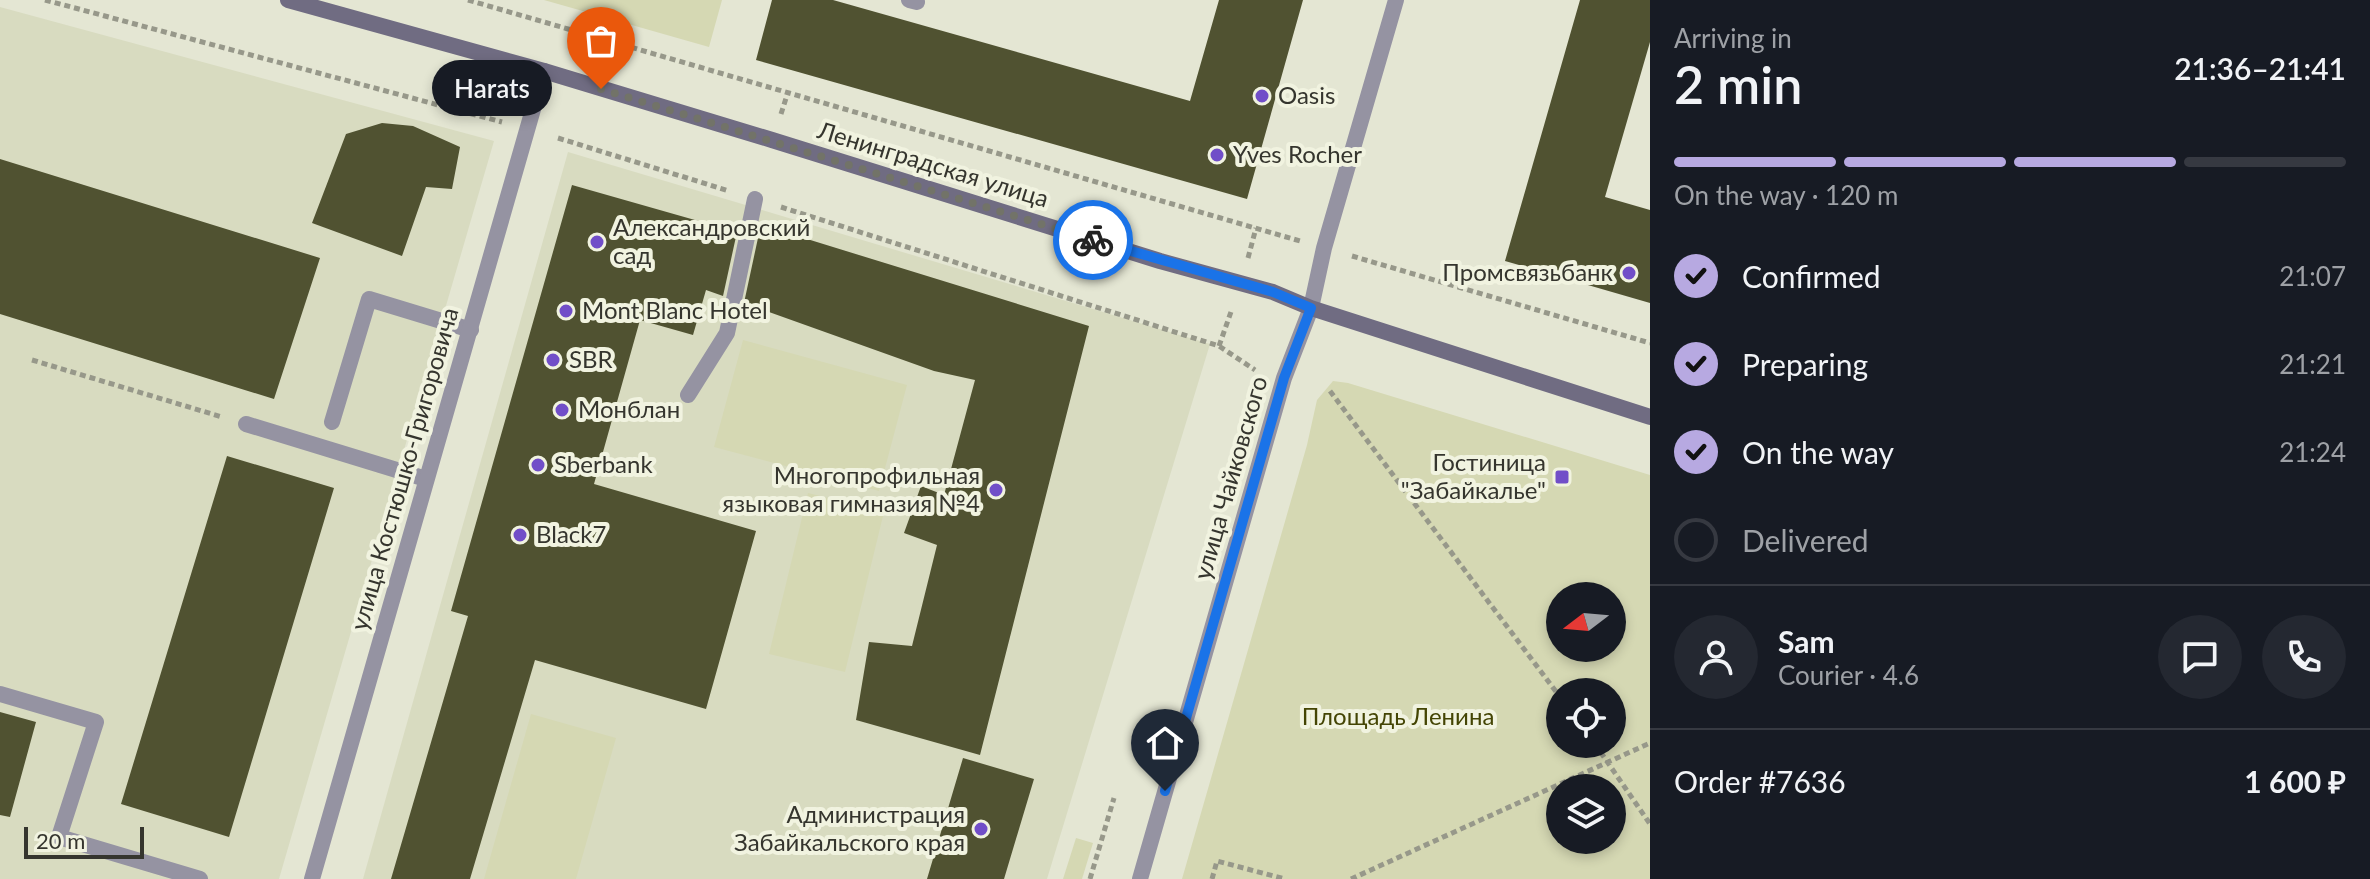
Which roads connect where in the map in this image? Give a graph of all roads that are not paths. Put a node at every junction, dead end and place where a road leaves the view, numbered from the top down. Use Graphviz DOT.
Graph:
graph roads {
  1 [pos="288,0"];
  2 [pos="1396,0"];
  3 [pos="544,71"];
  4 [pos="755,199"];
  5 [pos="1311,308"];
  6 [pos="471,330"];
  7 [pos="688,395"];
  8 [pos="1650,417"];
  9 [pos="332,422"];
  10 [pos="246,424"];
  11 [pos="426,479"];
  12 [pos="0,694"];
  13 [pos="200,879"];
  14 [pos="312,879"];
  15 [pos="1140,879"];
  1 -- 3 [label="main road, Ленинградская улица"];
  2 -- 5 [label="street, улица Чайковского"];
  3 -- 5 [label="main road, Ленинградская улица"];
  3 -- 6 [label="street, улица Костюшко-Григоровича"];
  4 -- 7 [label="street"];
  5 -- 8 [label="main road, Ленинградская улица"];
  5 -- 15 [label="street, улица Чайковского"];
  6 -- 9 [label="street"];
  6 -- 11 [label="street, улица Костюшко-Григоровича"];
  10 -- 11 [label="street"];
  11 -- 14 [label="street, улица Костюшко-Григоровича"];
  12 -- 13 [label="street"];
}
